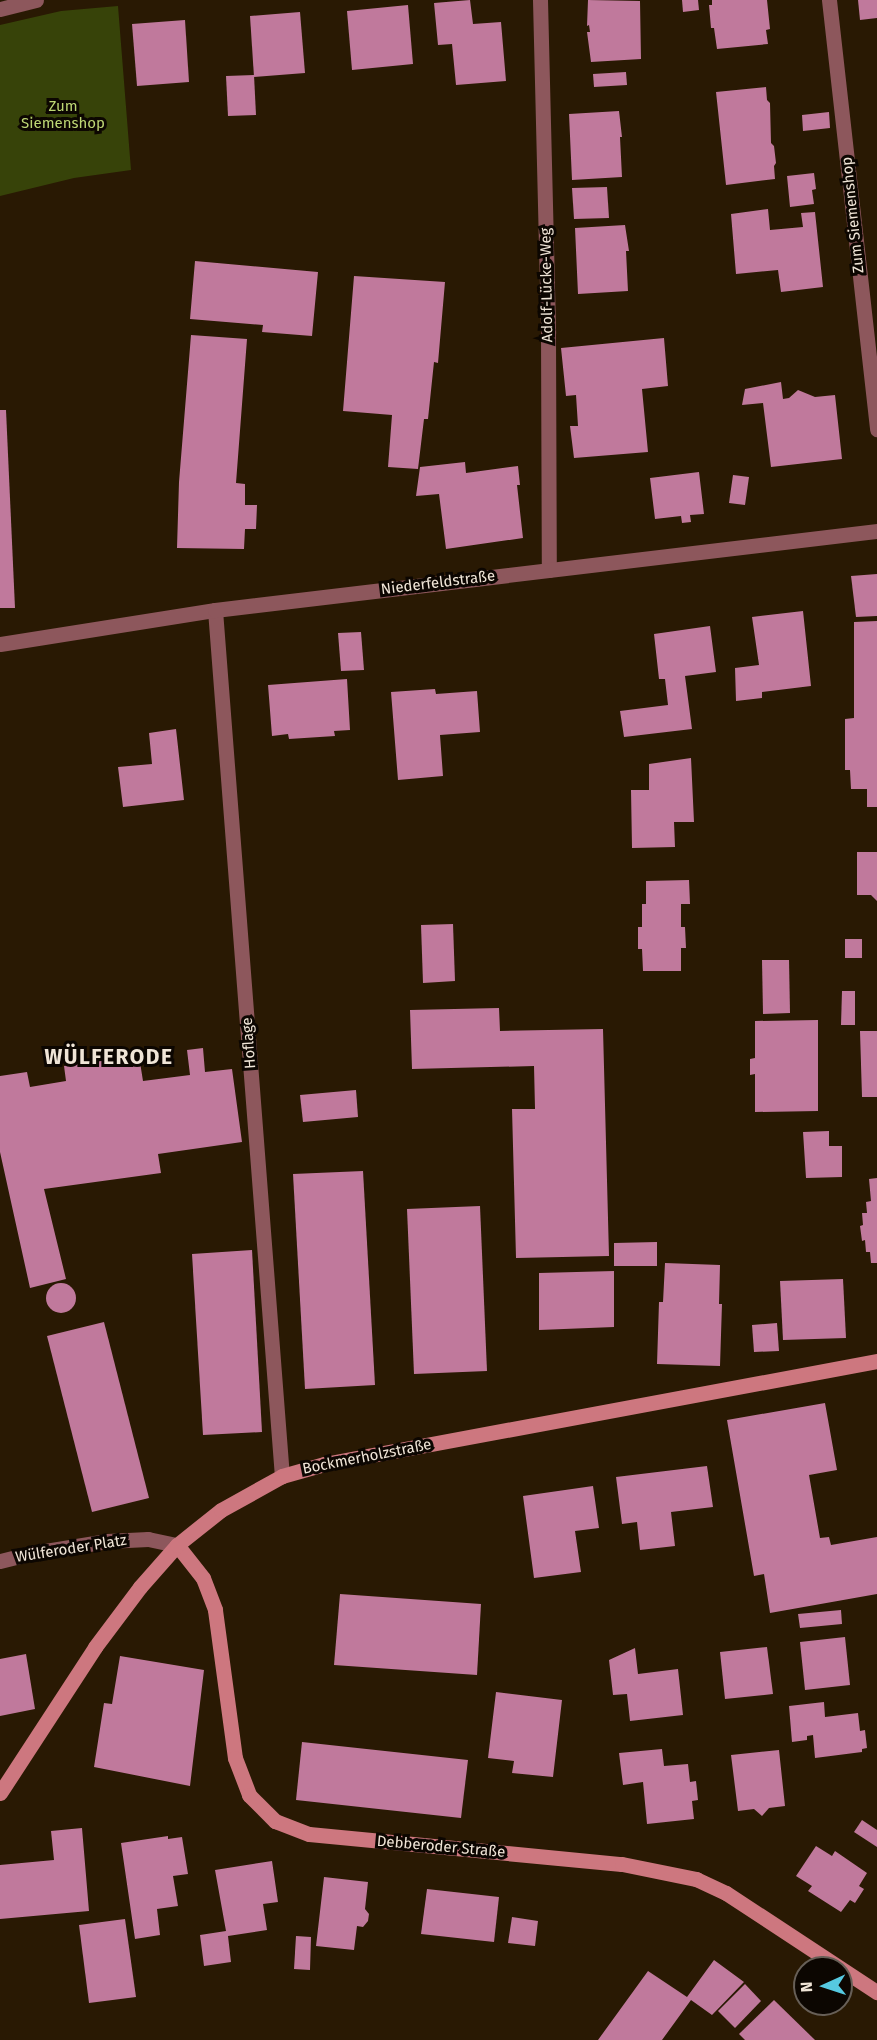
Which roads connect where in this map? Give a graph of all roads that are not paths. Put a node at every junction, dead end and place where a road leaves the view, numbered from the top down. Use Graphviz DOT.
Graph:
graph roads {
  1 [pos="36,0"];
  2 [pos="540,0"];
  3 [pos="829,0"];
  4 [pos="0,9"];
  5 [pos="877,429"];
  6 [pos="877,531"];
  7 [pos="549,570"];
  8 [pos="215,610"];
  9 [pos="0,644"];
  10 [pos="877,1361"];
  11 [pos="282,1476"];
  12 [pos="177,1545"];
  13 [pos="0,1561"];
  14 [pos="0,1793"];
  15 [pos="877,1992"];
  1 -- 4 [label="street"];
  2 -- 7 [label="street, Adolf-Lücke-Weg"];
  3 -- 5 [label="street, Zum Siemenshop"];
  6 -- 7 [label="street, Niederfeldstraße"];
  7 -- 8 [label="street, Niederfeldstraße"];
  8 -- 9 [label="street, Niederfeldstraße"];
  8 -- 11 [label="street, Hoflage"];
  10 -- 11 [label="main road, Bockmerholzstraße"];
  11 -- 12 [label="main road, Bockmerholzstraße"];
  12 -- 13 [label="street, Wülferoder Platz"];
  12 -- 14 [label="main road, Bockmerholzstraße"];
  12 -- 15 [label="main road, Debberoder Straße"];
}
